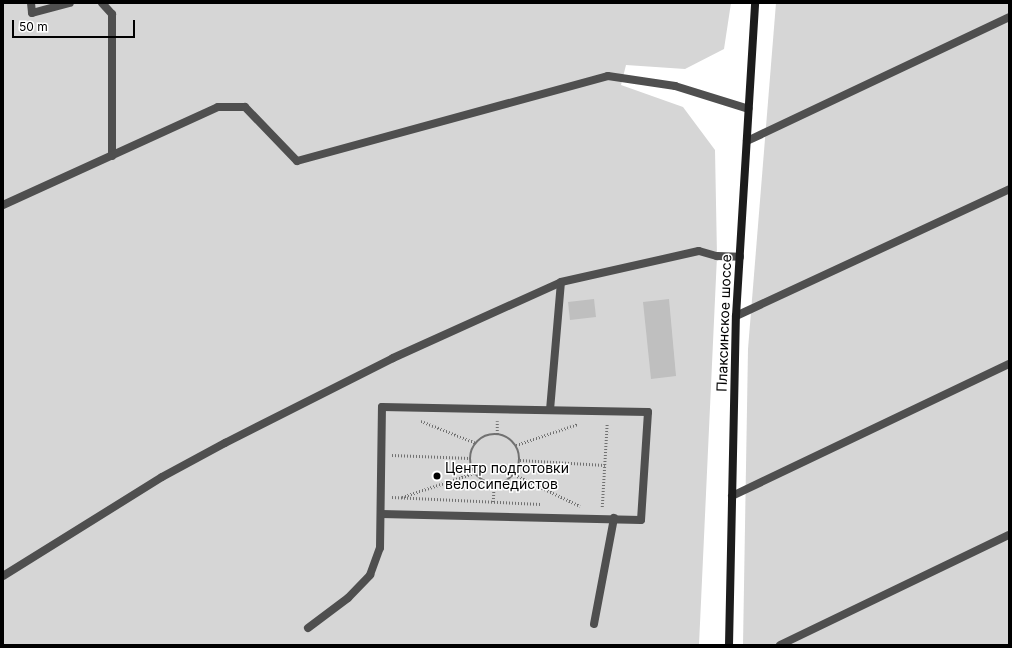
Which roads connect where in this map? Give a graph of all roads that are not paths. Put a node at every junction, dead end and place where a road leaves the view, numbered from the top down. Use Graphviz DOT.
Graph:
graph roads {
  1 [pos="31,3"];
  2 [pos="70,3"];
  3 [pos="102,3"];
  4 [pos="755,3"];
  5 [pos="1009,17"];
  6 [pos="749,109"];
  7 [pos="747,141"];
  8 [pos="112,156"];
  9 [pos="1009,189"];
  10 [pos="3,205"];
  11 [pos="740,256"];
  12 [pos="561,282"];
  13 [pos="736,316"];
  14 [pos="1009,364"];
  15 [pos="550,410"];
  16 [pos="732,496"];
  17 [pos="381,514"];
  18 [pos="614,518"];
  19 [pos="1009,535"];
  20 [pos="3,576"];
  21 [pos="594,624"];
  22 [pos="308,628"];
  23 [pos="728,645"];
  24 [pos="780,645"];
  1 -- 2 [label="lane"];
  3 -- 8 [label="lane"];
  4 -- 6 [label="main road, Плаксинское шоссе"];
  5 -- 7 [label="lane"];
  6 -- 7 [label="main road, Плаксинское шоссе"];
  6 -- 8 [label="lane"];
  7 -- 11 [label="main road, Плаксинское шоссе"];
  8 -- 10 [label="lane"];
  9 -- 13 [label="lane"];
  11 -- 12 [label="lane"];
  11 -- 13 [label="main road, Плаксинское шоссе"];
  12 -- 15 [label="lane"];
  12 -- 20 [label="lane"];
  13 -- 16 [label="main road, Плаксинское шоссе"];
  14 -- 16 [label="lane"];
  15 -- 17 [label="lane"];
  15 -- 18 [label="lane"];
  16 -- 23 [label="main road, Плаксинское шоссе"];
  17 -- 18 [label="lane"];
  17 -- 22 [label="lane"];
  18 -- 21 [label="lane"];
  19 -- 24 [label="lane"];
}
